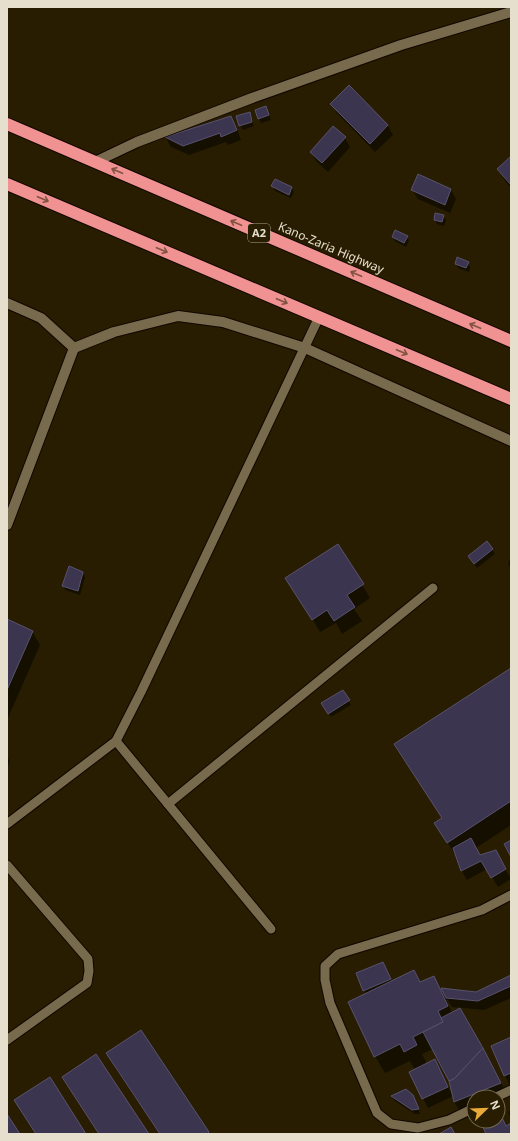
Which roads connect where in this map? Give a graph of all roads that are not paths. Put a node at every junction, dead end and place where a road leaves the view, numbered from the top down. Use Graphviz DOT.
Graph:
graph roads {
  1 [pos="511,12"];
  2 [pos="7,124"];
  3 [pos="95,162"];
  4 [pos="7,184"];
  5 [pos="7,303"];
  6 [pos="319,317"];
  7 [pos="511,341"];
  8 [pos="74,348"];
  9 [pos="305,348"];
  10 [pos="511,399"];
  11 [pos="511,441"];
  12 [pos="7,525"];
  13 [pos="433,588"];
  14 [pos="116,740"];
  15 [pos="168,804"];
  16 [pos="7,824"];
  17 [pos="7,865"];
  18 [pos="511,895"];
  19 [pos="271,929"];
  20 [pos="7,1040"];
  21 [pos="466,1112"];
  1 -- 3 [label="street"];
  2 -- 3 [label="highway, Kano-Zaria Highway / A2"];
  7 -- 3 [label="highway, Kano-Zaria Highway / A2, one-way"];
  4 -- 6 [label="highway, one-way"];
  5 -- 8 [label="street"];
  6 -- 9 [label="lane"];
  6 -- 10 [label="highway, one-way"];
  8 -- 9 [label="street"];
  8 -- 12 [label="street"];
  9 -- 11 [label="street"];
  9 -- 14 [label="lane"];
  13 -- 15 [label="lane"];
  14 -- 15 [label="lane"];
  14 -- 16 [label="lane"];
  15 -- 19 [label="lane"];
  17 -- 20 [label="lane"];
  18 -- 21 [label="lane"];
}
